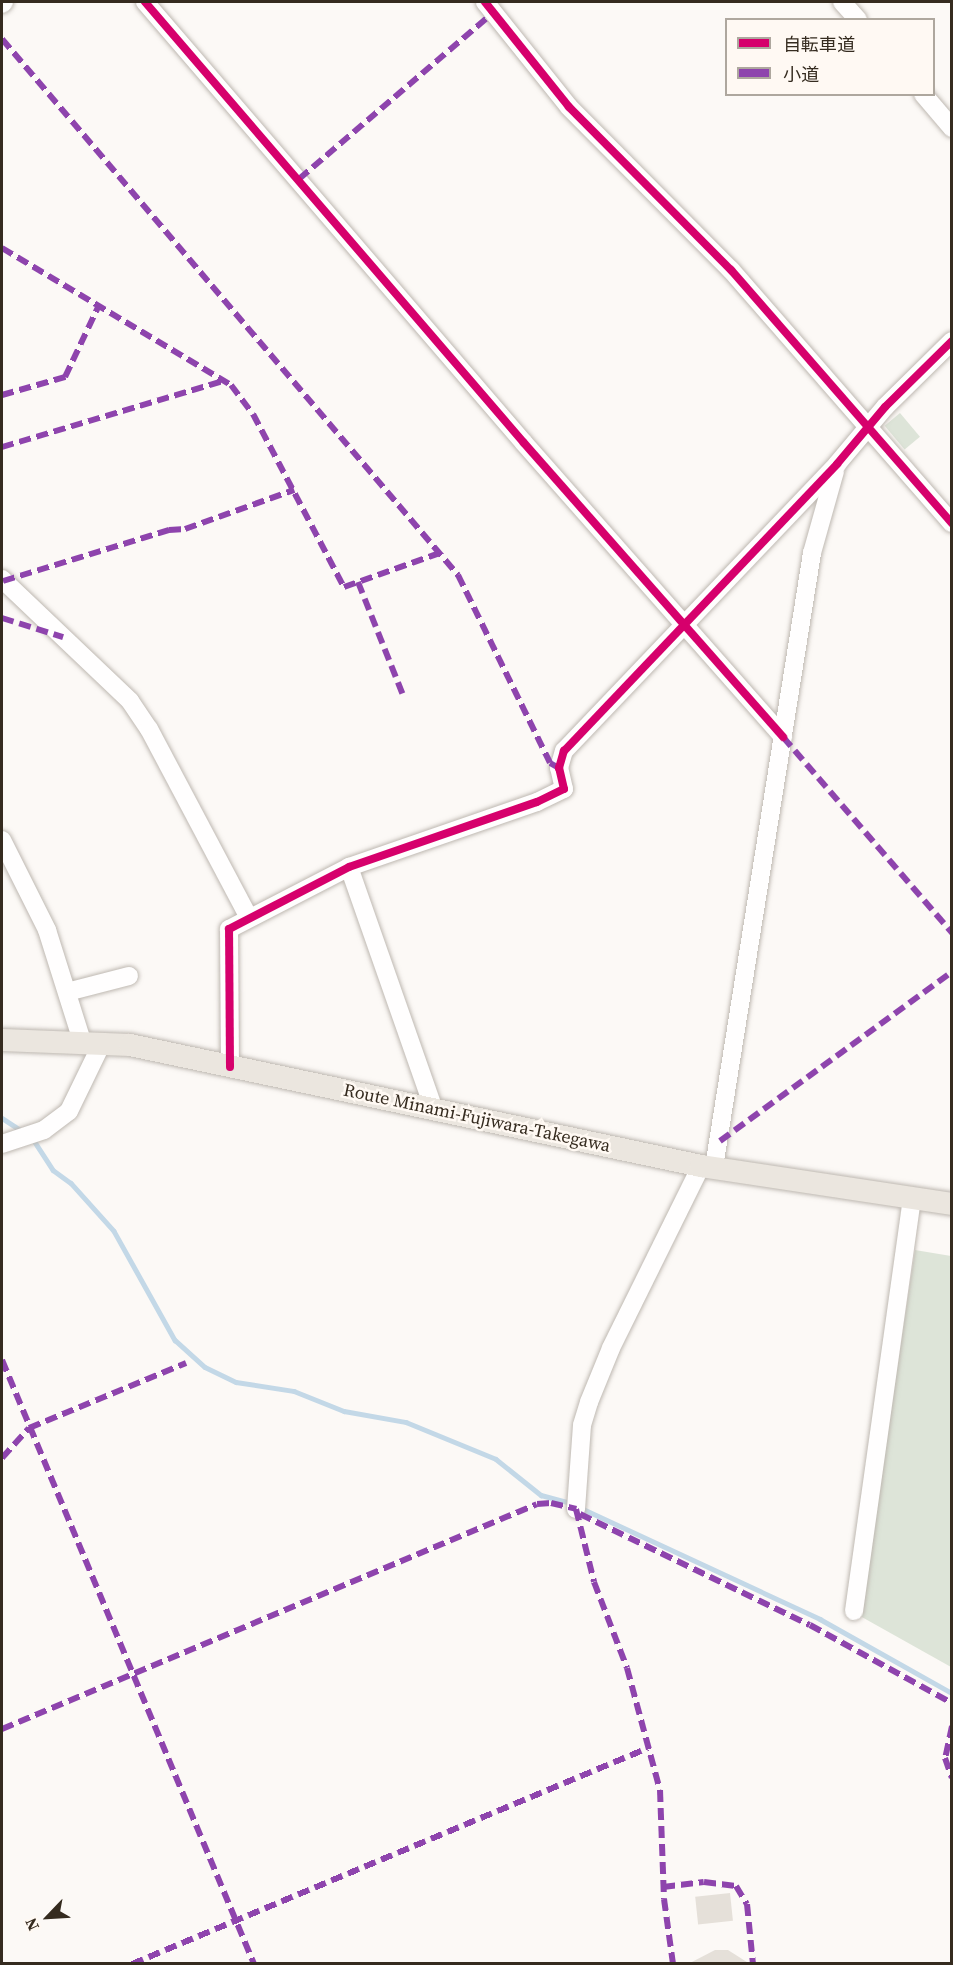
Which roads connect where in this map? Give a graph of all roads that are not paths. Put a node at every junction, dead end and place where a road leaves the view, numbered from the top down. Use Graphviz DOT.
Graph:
graph roads {
  1 [pos="145,2"];
  2 [pos="485,2"];
  3 [pos="842,2"];
  4 [pos="856,18"];
  5 [pos="924,96"];
  6 [pos="951,128"];
  7 [pos="951,341"];
  8 [pos="869,427"];
  9 [pos="837,464"];
  10 [pos="951,523"];
  11 [pos="2,579"];
  12 [pos="684,627"];
  13 [pos="783,737"];
  14 [pos="2,840"];
  15 [pos="349,867"];
  16 [pos="11,877"];
  17 [pos="249,918"];
  18 [pos="129,976"];
  19 [pos="67,992"];
  20 [pos="2,1040"];
  21 [pos="92,1042"];
  22 [pos="230,1067"];
  23 [pos="434,1110"];
  24 [pos="2,1144"];
  25 [pos="707,1166"];
  26 [pos="912,1200"];
  27 [pos="951,1204"];
  28 [pos="576,1504"];
  29 [pos="854,1611"];
  1 -- 12 [label="street"];
  2 -- 8 [label="street"];
  3 -- 4 [label="street"];
  5 -- 6 [label="street"];
  7 -- 8 [label="street"];
  8 -- 9 [label="street"];
  8 -- 10 [label="street"];
  9 -- 12 [label="street"];
  9 -- 13 [label="street"];
  11 -- 17 [label="street"];
  12 -- 13 [label="street"];
  12 -- 15 [label="street"];
  13 -- 25 [label="street"];
  14 -- 16 [label="street"];
  15 -- 17 [label="street"];
  15 -- 23 [label="street"];
  16 -- 19 [label="street"];
  17 -- 22 [label="street"];
  18 -- 19 [label="street"];
  19 -- 21 [label="street"];
  20 -- 21 [label="main road, Route Minami-Fujiwara-Takegawa"];
  21 -- 22 [label="main road, Route Minami-Fujiwara-Takegawa"];
  21 -- 24 [label="street"];
  22 -- 23 [label="main road, Route Minami-Fujiwara-Takegawa"];
  23 -- 25 [label="main road, Route Minami-Fujiwara-Takegawa"];
  25 -- 26 [label="main road, Route Minami-Fujiwara-Takegawa"];
  25 -- 28 [label="street"];
  26 -- 27 [label="main road, Route Minami-Fujiwara-Takegawa"];
  26 -- 29 [label="street"];
}
